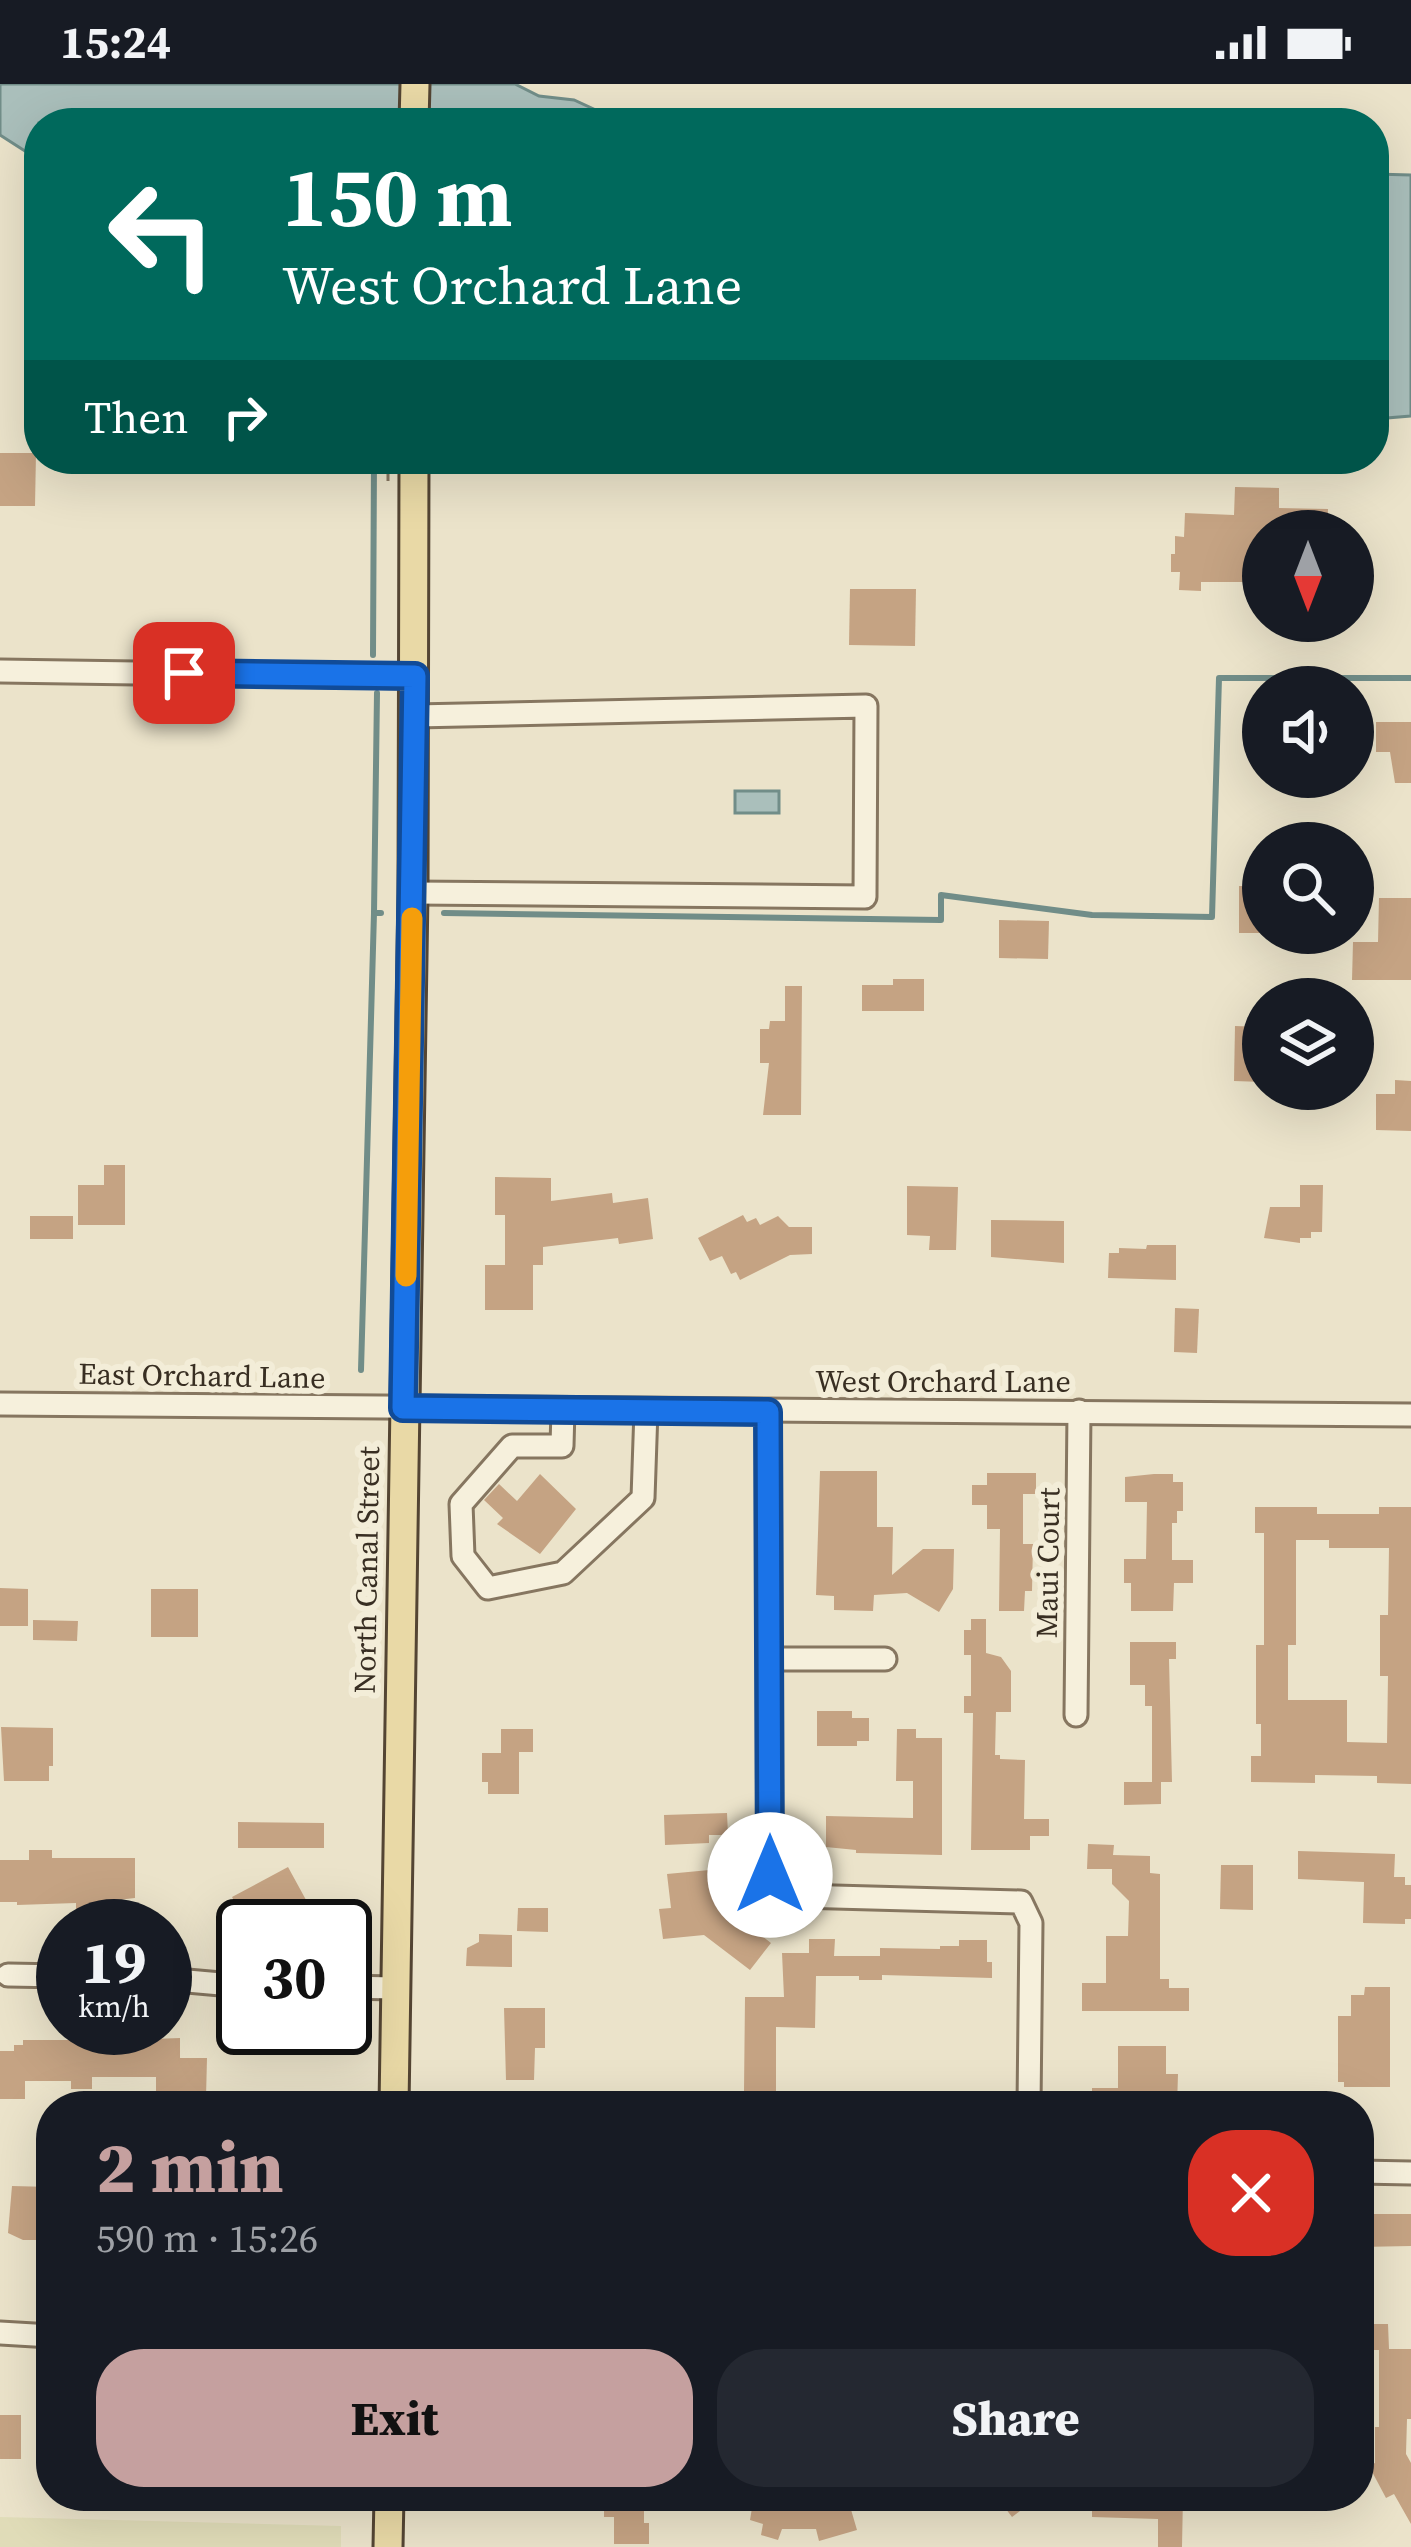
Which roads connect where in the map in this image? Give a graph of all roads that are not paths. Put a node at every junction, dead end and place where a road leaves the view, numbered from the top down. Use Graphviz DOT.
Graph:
graph roads {
  1 [pos="414,474"];
  2 [pos="0,670"];
  3 [pos="415,676"];
  4 [pos="415,716"];
  5 [pos="413,892"];
  6 [pos="0,1404"];
  7 [pos="403,1408"];
  8 [pos="563,1409"];
  9 [pos="646,1410"];
  10 [pos="1079,1411"];
  11 [pos="768,1412"];
  12 [pos="1411,1415"];
  13 [pos="771,1659"];
  14 [pos="885,1659"];
  15 [pos="1076,1715"];
  16 [pos="8,1975"];
  17 [pos="36,1976"];
  18 [pos="372,1988"];
  19 [pos="395,1988"];
  20 [pos="394,2091"];
  21 [pos="1029,2091"];
  22 [pos="1374,2173"];
  23 [pos="1411,2173"];
  24 [pos="0,2333"];
  25 [pos="36,2335"];
  26 [pos="389,2511"];
  27 [pos="388,2547"];
  1 -- 3 [label="main road, North Canal Street"];
  2 -- 3 [label="street"];
  3 -- 4 [label="main road, North Canal Street"];
  4 -- 5 [label="main road, North Canal Street"];
  4 -- 5 [label="street"];
  5 -- 7 [label="main road, North Canal Street"];
  6 -- 7 [label="street, East Orchard Lane"];
  7 -- 8 [label="street, West Orchard Lane"];
  7 -- 19 [label="main road, North Canal Street"];
  8 -- 9 [label="street, West Orchard Lane"];
  8 -- 9 [label="street"];
  9 -- 11 [label="street, West Orchard Lane"];
  10 -- 11 [label="street, West Orchard Lane"];
  10 -- 12 [label="street, West Orchard Lane"];
  10 -- 15 [label="street, Maui Court"];
  11 -- 13 [label="street"];
  13 -- 14 [label="street"];
  13 -- 21 [label="street"];
  16 -- 17 [label="street"];
  18 -- 19 [label="street"];
  19 -- 20 [label="main road, North Canal Street"];
  22 -- 23 [label="street"];
  24 -- 25 [label="street"];
  26 -- 27 [label="main road"];
}
